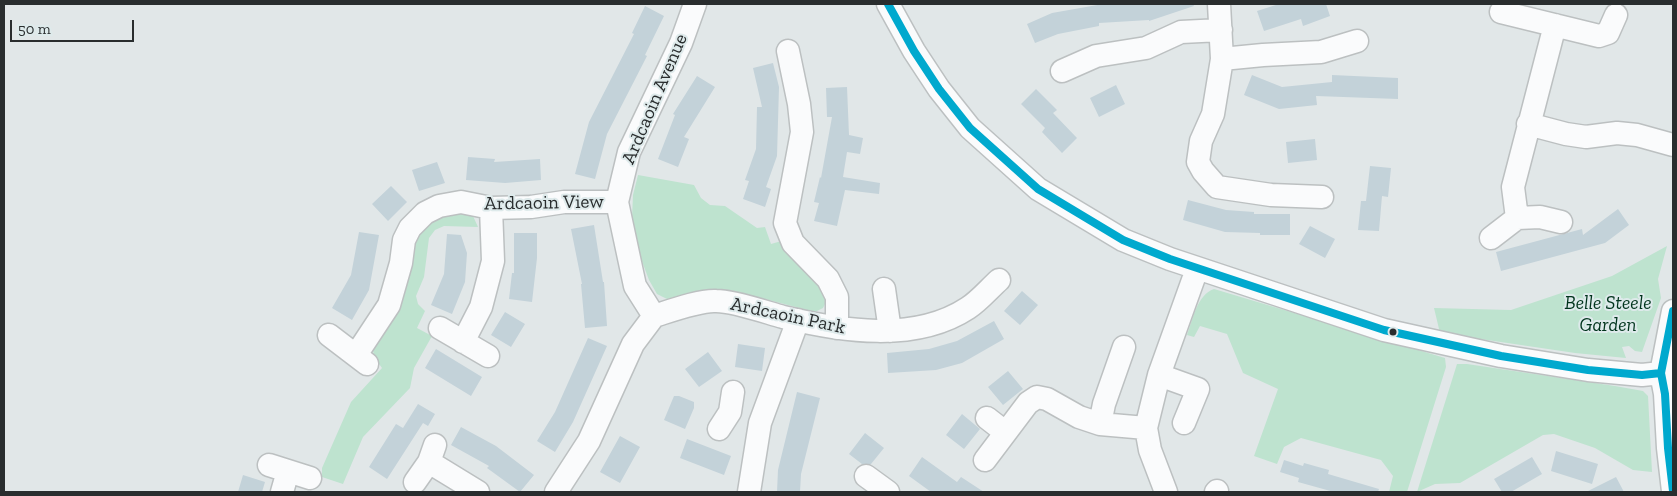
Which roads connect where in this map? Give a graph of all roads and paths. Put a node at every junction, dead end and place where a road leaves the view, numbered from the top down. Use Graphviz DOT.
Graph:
graph roads {
  1 [pos="695,4"];
  2 [pos="1219,4"];
  3 [pos="894,5"];
  4 [pos="1501,12"];
  5 [pos="1616,15"];
  6 [pos="1555,25"];
  7 [pos="1221,30"];
  8 [pos="1357,41"];
  9 [pos="786,52"];
  10 [pos="1222,59"];
  11 [pos="1062,71"];
  12 [pos="1528,124"];
  13 [pos="1673,145"];
  14 [pos="1322,197"];
  15 [pos="617,202"];
  16 [pos="491,208"];
  17 [pos="1517,218"];
  18 [pos="1562,222"];
  19 [pos="1491,238"];
  20 [pos="1198,269"];
  21 [pos="999,280"];
  22 [pos="884,289"];
  23 [pos="1673,311"];
  24 [pos="654,316"];
  25 [pos="798,320"];
  26 [pos="440,328"];
  27 [pos="837,328"];
  28 [pos="890,331"];
  29 [pos="329,335"];
  30 [pos="463,342"];
  31 [pos="1124,348"];
  32 [pos="488,356"];
  33 [pos="1661,373"];
  34 [pos="1159,375"];
  35 [pos="727,411"];
  36 [pos="987,418"];
  37 [pos="760,423"];
  38 [pos="1184,423"];
  39 [pos="1100,424"];
  40 [pos="1146,428"];
  41 [pos="1005,432"];
  42 [pos="984,460"];
  43 [pos="280,476"];
  44 [pos="310,478"];
  45 [pos="415,482"];
  46 [pos="559,491"];
  47 [pos="1673,491"];
  48 [pos="478,492"];
  49 [pos="750,492"];
  50 [pos="1166,492"];
  1 -- 15 [label="street, Ardcaoin Avenue"];
  2 -- 7 [label="street"];
  3 -- 20 [label="street"];
  4 -- 6 [label="street"];
  5 -- 6 [label="street"];
  6 -- 12 [label="street"];
  7 -- 10 [label="street"];
  7 -- 11 [label="street"];
  8 -- 10 [label="street"];
  9 -- 27 [label="street"];
  10 -- 14 [label="street"];
  12 -- 13 [label="street"];
  12 -- 17 [label="street"];
  15 -- 16 [label="street, Ardcaoin View"];
  15 -- 24 [label="street, Ardcaoin Avenue"];
  16 -- 29 [label="street, Ardcaoin View"];
  16 -- 30 [label="street"];
  17 -- 18 [label="street"];
  17 -- 19 [label="street"];
  20 -- 33 [label="street"];
  20 -- 34 [label="street"];
  21 -- 28 [label="street, Ardcaoin Park"];
  22 -- 28 [label="street"];
  23 -- 33 [label="street"];
  24 -- 25 [label="street, Ardcaoin Park"];
  24 -- 46 [label="street"];
  25 -- 27 [label="street, Ardcaoin Park"];
  25 -- 37 [label="street"];
  26 -- 30 [label="street"];
  27 -- 28 [label="street, Ardcaoin Park"];
  30 -- 32 [label="street"];
  31 -- 39 [label="street"];
  33 -- 47 [label="street"];
  34 -- 38 [label="street"];
  34 -- 40 [label="street"];
  35 -- 37 [label="street"];
  36 -- 41 [label="street"];
  37 -- 49 [label="street"];
  39 -- 40 [label="street"];
  39 -- 41 [label="street"];
  40 -- 50 [label="street"];
  41 -- 42 [label="street"];
  43 -- 44 [label="street"];
  45 -- 48 [label="street"];
}
